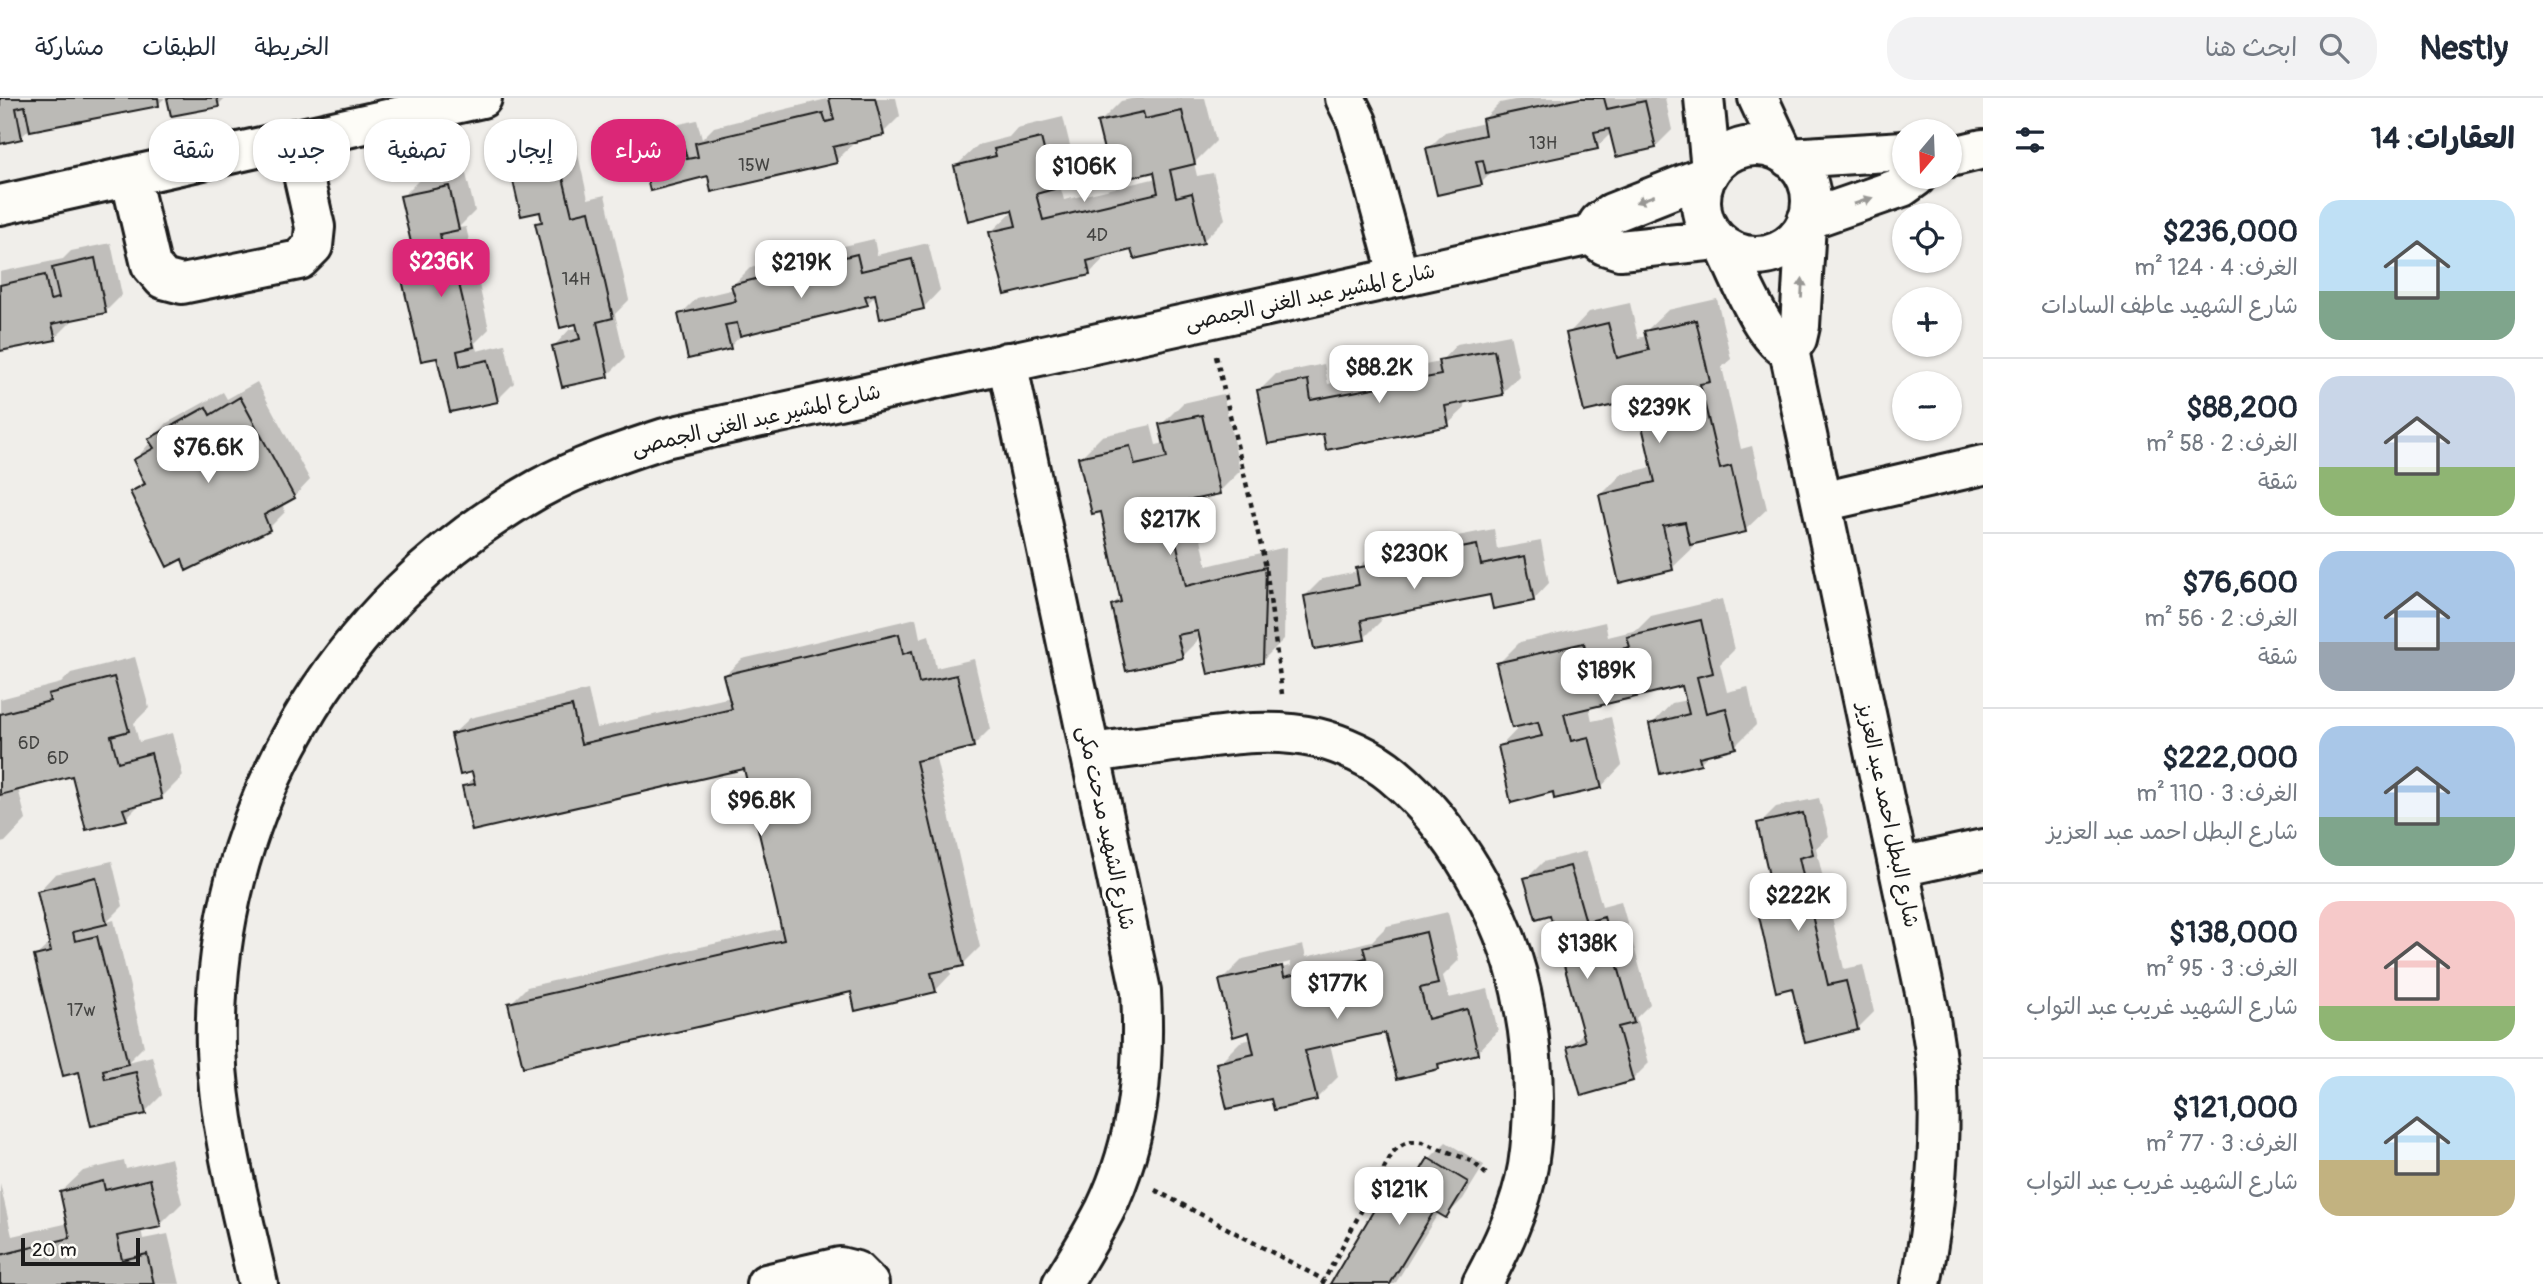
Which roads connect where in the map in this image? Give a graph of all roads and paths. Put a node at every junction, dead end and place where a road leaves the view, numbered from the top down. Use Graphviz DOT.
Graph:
graph roads {
  1 [pos="482,98"];
  2 [pos="1345,98"];
  3 [pos="1704,98"];
  4 [pos="1758,98"];
  5 [pos="350,127"];
  6 [pos="253,148"];
  7 [pos="1983,149"];
  8 [pos="1892,152"];
  9 [pos="1962,154"];
  10 [pos="1786,156"];
  11 [pos="1709,173"];
  12 [pos="130,176"];
  13 [pos="304,182"];
  14 [pos="1897,189"];
  15 [pos="0,205"];
  16 [pos="1807,222"];
  17 [pos="1591,235"];
  18 [pos="1721,244"];
  19 [pos="1399,277"];
  20 [pos="1207,319"];
  21 [pos="1789,350"];
  22 [pos="1007,362"];
  23 [pos="1983,465"];
  24 [pos="1822,502"];
  25 [pos="1287,733"];
  26 [pos="1090,754"];
  27 [pos="1983,849"];
  28 [pos="1900,867"];
  29 [pos="1120,1172"];
  30 [pos="1517,1209"];
  31 [pos="1323,1282"];
  32 [pos="258,1284"];
  33 [pos="766,1284"];
  34 [pos="869,1284"];
  35 [pos="1062,1284"];
  36 [pos="1482,1284"];
  37 [pos="1921,1284"];
  1 -- 5 [label="street"];
  2 -- 19 [label="street"];
  3 -- 11 [label="street"];
  4 -- 10 [label="street"];
  6 -- 12 [label="street"];
  7 -- 9 [label="street"];
  8 -- 10 [label="street"];
  10 -- 11 [label="street"];
  10 -- 16 [label="street"];
  11 -- 17 [label="street, one-way"];
  11 -- 18 [label="street"];
  12 -- 13 [label="street"];
  12 -- 15 [label="street"];
  16 -- 14 [label="street, one-way"];
  16 -- 18 [label="street"];
  21 -- 16 [label="street, one-way"];
  17 -- 18 [label="street"];
  17 -- 19 [label="street, شارع المشير عبد الغنى الجمصى"];
  18 -- 21 [label="street"];
  19 -- 20 [label="street, شارع المشير عبد الغنى الجمصى"];
  20 -- 22 [label="street, شارع المشير عبد الغنى الجمصى"];
  20 -- 25 [label="path"];
  21 -- 24 [label="street, شارع البطل احمد عبد العزيز"];
  22 -- 26 [label="street, شارع الشهيد مدحت مكى"];
  22 -- 32 [label="street, شارع المشير عبد الغنى الجمصى"];
  23 -- 24 [label="street"];
  24 -- 28 [label="street, شارع البطل احمد عبد العزيز"];
  25 -- 26 [label="street"];
  25 -- 30 [label="street"];
  26 -- 29 [label="street, شارع الشهيد مدحت مكى"];
  27 -- 28 [label="street"];
  28 -- 37 [label="street, شارع البطل احمد عبد العزيز"];
  29 -- 31 [label="path"];
  29 -- 35 [label="street, شارع الشهيد مدحت مكى"];
  30 -- 31 [label="path"];
  30 -- 36 [label="street"];
  33 -- 34 [label="street"];
}
